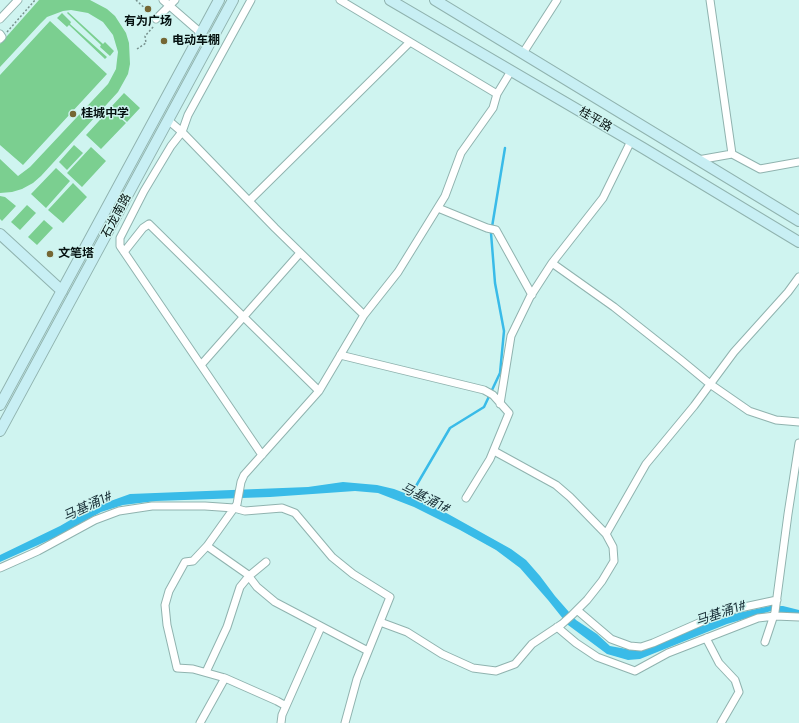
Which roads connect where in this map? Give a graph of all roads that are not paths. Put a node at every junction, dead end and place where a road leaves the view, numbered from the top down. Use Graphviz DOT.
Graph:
graph roads {
  1 [pos="18,0"];
  2 [pos="163,0"];
  3 [pos="175,0"];
  4 [pos="220,0"];
  5 [pos="233,0"];
  6 [pos="251,0"];
  7 [pos="340,0"];
  8 [pos="390,0"];
  9 [pos="435,0"];
  10 [pos="557,0"];
  11 [pos="710,0"];
  12 [pos="169,6"];
  13 [pos="0,19"];
  14 [pos="156,19"];
  15 [pos="202,34"];
  16 [pos="409,42"];
  17 [pos="522,54"];
  18 [pos="511,71"];
  19 [pos="497,94"];
  20 [pos="168,120"];
  21 [pos="182,132"];
  22 [pos="631,141"];
  23 [pos="732,154"];
  24 [pos="698,160"];
  25 [pos="799,162"];
  26 [pos="128,196"];
  27 [pos="249,201"];
  28 [pos="138,203"];
  29 [pos="438,208"];
  30 [pos="799,221"];
  31 [pos="0,234"];
  32 [pos="799,242"];
  33 [pos="124,252"];
  34 [pos="300,253"];
  35 [pos="552,263"];
  36 [pos="799,277"];
  37 [pos="62,291"];
  38 [pos="532,295"];
  39 [pos="364,315"];
  40 [pos="244,317"];
  41 [pos="340,355"];
  42 [pos="201,365"];
  43 [pos="710,384"];
  44 [pos="319,391"];
  45 [pos="500,404"];
  46 [pos="0,405"];
  47 [pos="799,422"];
  48 [pos="0,431"];
  49 [pos="799,443"];
  50 [pos="494,451"];
  51 [pos="262,455"];
  52 [pos="466,498"];
  53 [pos="236,506"];
  54 [pos="606,534"];
  55 [pos="207,546"];
  56 [pos="266,562"];
  57 [pos="0,568"];
  58 [pos="248,576"];
  59 [pos="777,602"];
  60 [pos="575,613"];
  61 [pos="775,614"];
  62 [pos="799,617"];
  63 [pos="380,622"];
  64 [pos="560,626"];
  65 [pos="321,627"];
  66 [pos="706,638"];
  67 [pos="766,642"];
  68 [pos="368,651"];
  69 [pos="206,672"];
  70 [pos="225,678"];
  71 [pos="286,706"];
  72 [pos="200,723"];
  73 [pos="281,723"];
  74 [pos="345,723"];
  75 [pos="721,723"];
  1 -- 13 [label="street"];
  2 -- 12 [label="street"];
  3 -- 12 [label="street"];
  4 -- 15 [label="main road, 石龙南路"];
  5 -- 20 [label="main road, 石龙南路"];
  6 -- 21 [label="street"];
  7 -- 16 [label="street"];
  8 -- 18 [label="main road, 桂平路"];
  9 -- 17 [label="main road, 桂平路"];
  10 -- 17 [label="street"];
  11 -- 23 [label="street"];
  12 -- 14 [label="street"];
  12 -- 15 [label="street"];
  15 -- 37 [label="main road, 石龙南路"];
  16 -- 19 [label="street"];
  16 -- 27 [label="street"];
  17 -- 24 [label="main road, 桂平路"];
  18 -- 19 [label="street"];
  18 -- 22 [label="main road, 桂平路"];
  19 -- 29 [label="street"];
  20 -- 21 [label="street"];
  20 -- 26 [label="main road, 石龙南路"];
  21 -- 27 [label="street"];
  21 -- 28 [label="street"];
  22 -- 32 [label="main road, 桂平路"];
  22 -- 35 [label="street"];
  23 -- 24 [label="street"];
  23 -- 25 [label="street"];
  24 -- 30 [label="main road, 桂平路"];
  26 -- 28 [label="street"];
  26 -- 48 [label="main road, 石龙南路"];
  27 -- 34 [label="street"];
  28 -- 33 [label="street"];
  29 -- 38 [label="street"];
  29 -- 39 [label="street"];
  31 -- 37 [label="main road"];
  33 -- 40 [label="street"];
  33 -- 42 [label="street"];
  34 -- 39 [label="street"];
  34 -- 40 [label="street"];
  35 -- 38 [label="street"];
  35 -- 43 [label="street"];
  36 -- 43 [label="street"];
  37 -- 46 [label="main road, 石龙南路"];
  38 -- 45 [label="street"];
  39 -- 41 [label="street"];
  40 -- 42 [label="street"];
  40 -- 44 [label="street"];
  41 -- 44 [label="street"];
  41 -- 45 [label="street"];
  42 -- 51 [label="street"];
  43 -- 47 [label="street"];
  43 -- 54 [label="street"];
  44 -- 51 [label="street"];
  45 -- 50 [label="street"];
  49 -- 59 [label="street"];
  50 -- 52 [label="street"];
  50 -- 54 [label="street"];
  51 -- 53 [label="street"];
  53 -- 55 [label="street"];
  53 -- 57 [label="street"];
  53 -- 63 [label="street"];
  54 -- 60 [label="street"];
  55 -- 58 [label="street"];
  55 -- 69 [label="street"];
  56 -- 58 [label="street"];
  58 -- 65 [label="street"];
  58 -- 69 [label="street"];
  59 -- 60 [label="street"];
  59 -- 61 [label="street"];
  60 -- 64 [label="street"];
  61 -- 62 [label="street"];
  61 -- 66 [label="street"];
  61 -- 67 [label="street"];
  63 -- 64 [label="street"];
  63 -- 68 [label="street"];
  64 -- 66 [label="street"];
  65 -- 68 [label="street"];
  65 -- 71 [label="street"];
  66 -- 75 [label="street"];
  68 -- 74 [label="street"];
  69 -- 70 [label="street"];
  70 -- 71 [label="street"];
  70 -- 72 [label="street"];
  71 -- 73 [label="street"];
}
